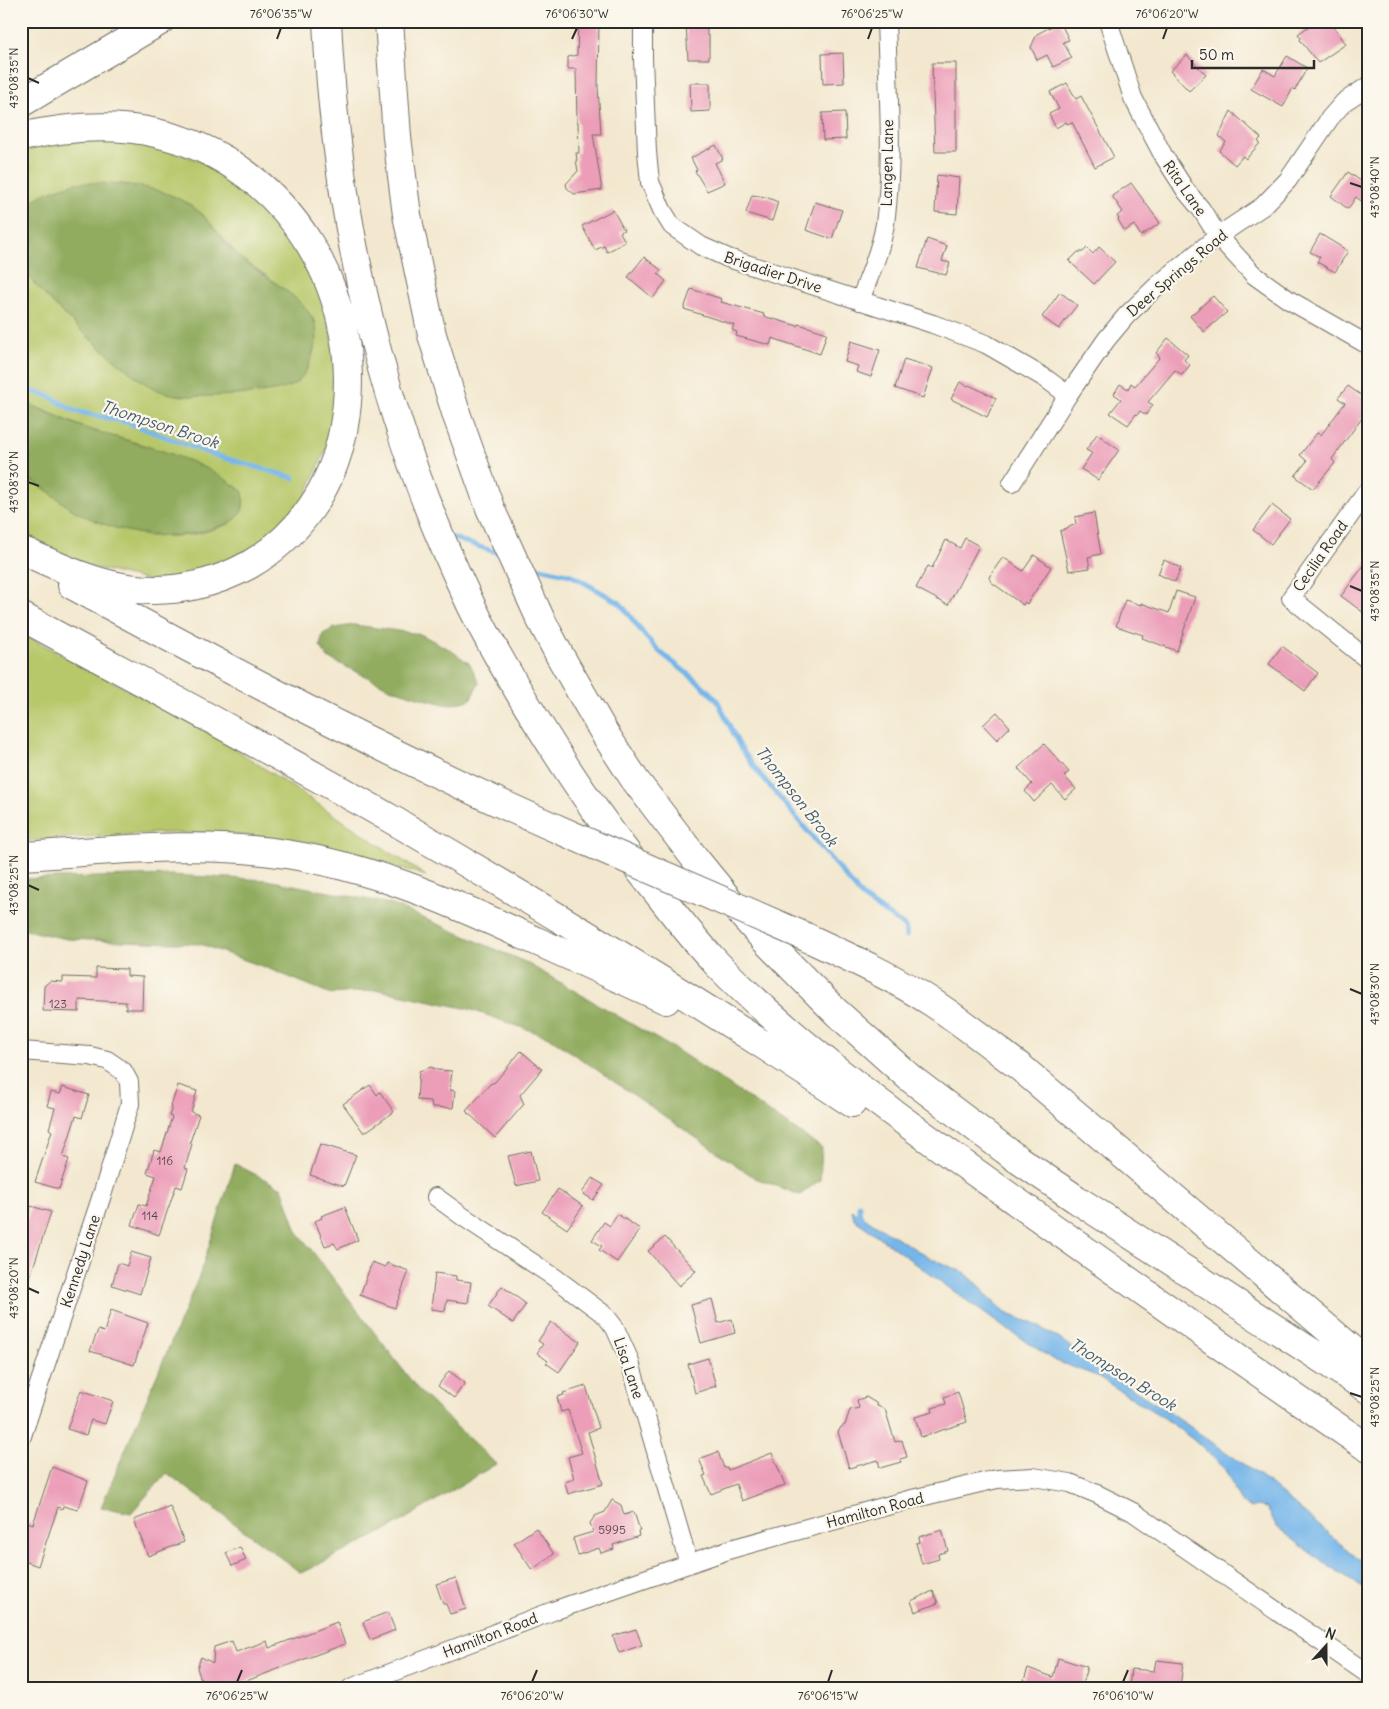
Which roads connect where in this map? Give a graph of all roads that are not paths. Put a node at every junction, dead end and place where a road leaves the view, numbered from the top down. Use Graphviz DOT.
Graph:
graph roads {
  1 [pos="160,21"];
  2 [pos="327,21"];
  3 [pos="389,21"];
  4 [pos="643,21"];
  5 [pos="886,21"];
  6 [pos="1108,21"];
  7 [pos="1368,86"];
  8 [pos="21,104"];
  9 [pos="21,137"];
  10 [pos="1218,236"];
  11 [pos="860,301"];
  12 [pos="1368,345"];
  13 [pos="1068,395"];
  14 [pos="1012,483"];
  15 [pos="1368,490"];
  16 [pos="21,550"];
  17 [pos="21,558"];
  18 [pos="21,616"];
  19 [pos="1368,660"];
  20 [pos="21,856"];
  21 [pos="766,1045"];
  22 [pos="21,1051"];
  23 [pos="436,1197"];
  24 [pos="1218,1345"];
  25 [pos="1368,1363"];
  26 [pos="1368,1389"];
  27 [pos="21,1439"];
  28 [pos="1368,1448"];
  29 [pos="689,1564"];
  30 [pos="1368,1674"];
  31 [pos="351,1688"];
  1 -- 8 [label="highway"];
  2 -- 24 [label="highway"];
  3 -- 26 [label="highway"];
  4 -- 11 [label="street, Brigadier Drive"];
  5 -- 11 [label="street, Langen Lane"];
  6 -- 10 [label="street, Rita Lane"];
  7 -- 10 [label="street, Deer Springs Road"];
  9 -- 16 [label="highway"];
  10 -- 12 [label="street, Rita Lane"];
  10 -- 13 [label="street, Deer Springs Road"];
  11 -- 13 [label="street, Brigadier Drive"];
  13 -- 14 [label="street, Deer Springs Road"];
  15 -- 19 [label="street, Cecilia Road"];
  17 -- 25 [label="highway, bridge"];
  18 -- 21 [label="highway"];
  20 -- 21 [label="highway"];
  21 -- 24 [label="highway"];
  22 -- 27 [label="street, Kennedy Lane"];
  23 -- 29 [label="street, Lisa Lane"];
  24 -- 28 [label="highway"];
  29 -- 30 [label="street, Hamilton Road"];
  29 -- 31 [label="street, Hamilton Road"];
}
